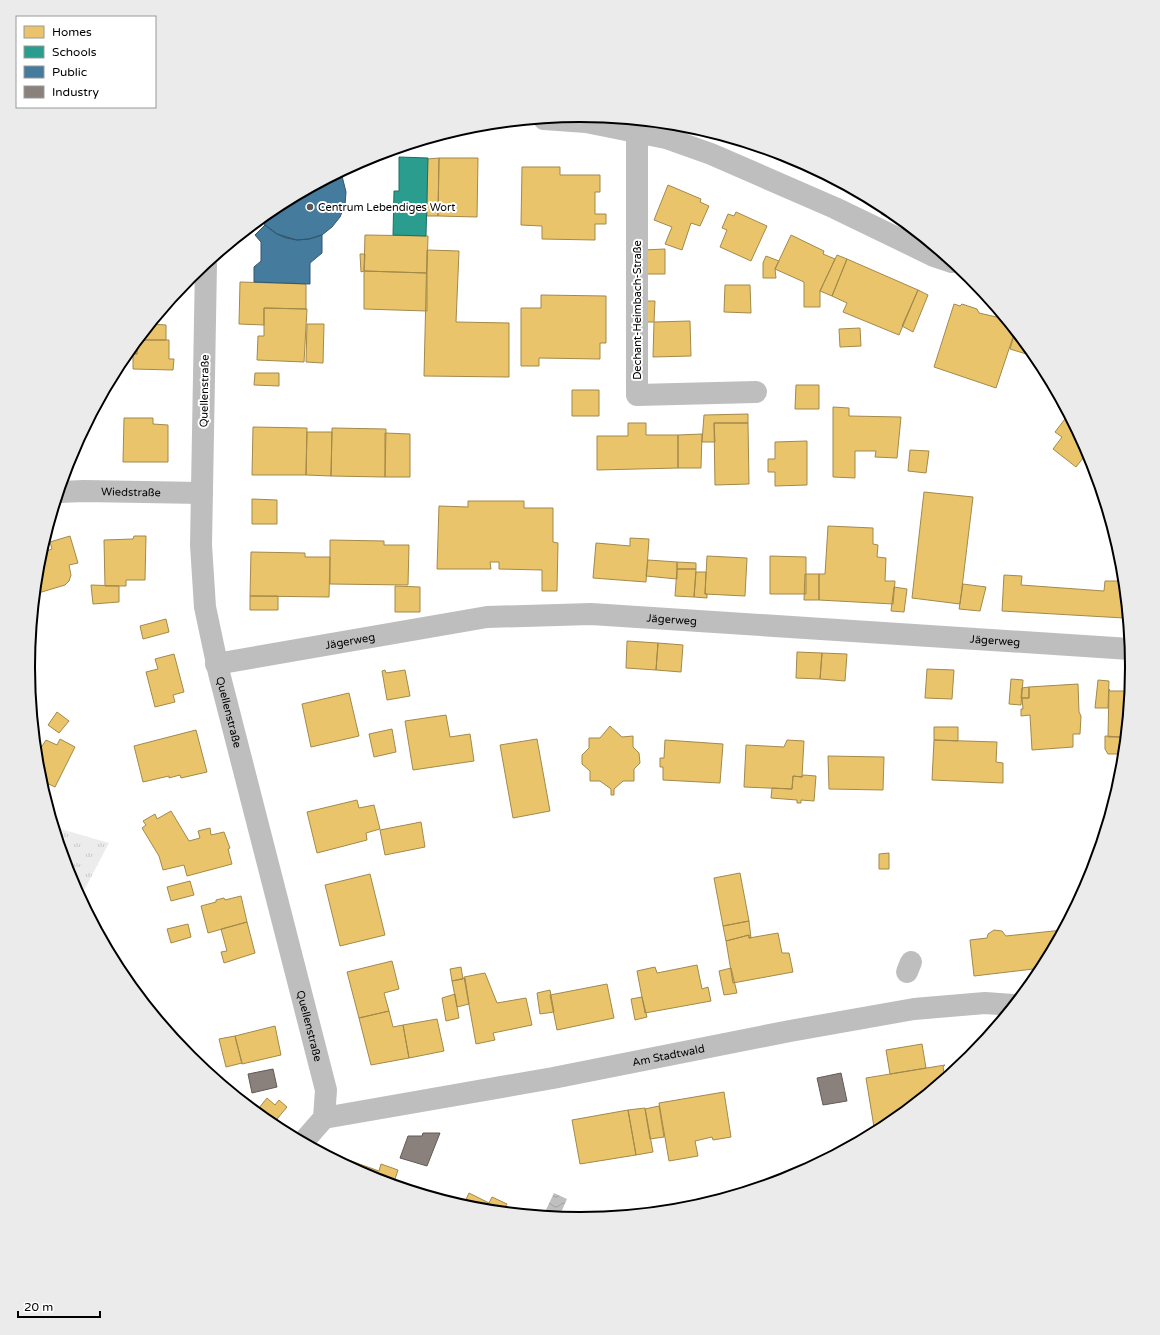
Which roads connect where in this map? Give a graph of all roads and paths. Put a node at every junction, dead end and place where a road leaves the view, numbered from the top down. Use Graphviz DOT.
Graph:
graph roads {
  1 [pos="589,122"];
  2 [pos="637,131"];
  3 [pos="938,257"];
  4 [pos="206,272"];
  5 [pos="756,392"];
  6 [pos="64,492"];
  7 [pos="202,493"];
  8 [pos="1124,648"];
  9 [pos="216,664"];
  10 [pos="1008,1005"];
  11 [pos="324,1118"];
  12 [pos="306,1138"];
  1 -- 2 [label="street"];
  2 -- 3 [label="street"];
  2 -- 5 [label="street, Dechant-Heimbach-Straße"];
  4 -- 7 [label="street, Quellenstraße"];
  6 -- 7 [label="street, Wiedstraße"];
  7 -- 9 [label="street, Quellenstraße"];
  8 -- 9 [label="street, Jägerweg"];
  9 -- 11 [label="street, Quellenstraße"];
  10 -- 11 [label="street, Am Stadtwald"];
  11 -- 12 [label="street"];
}
